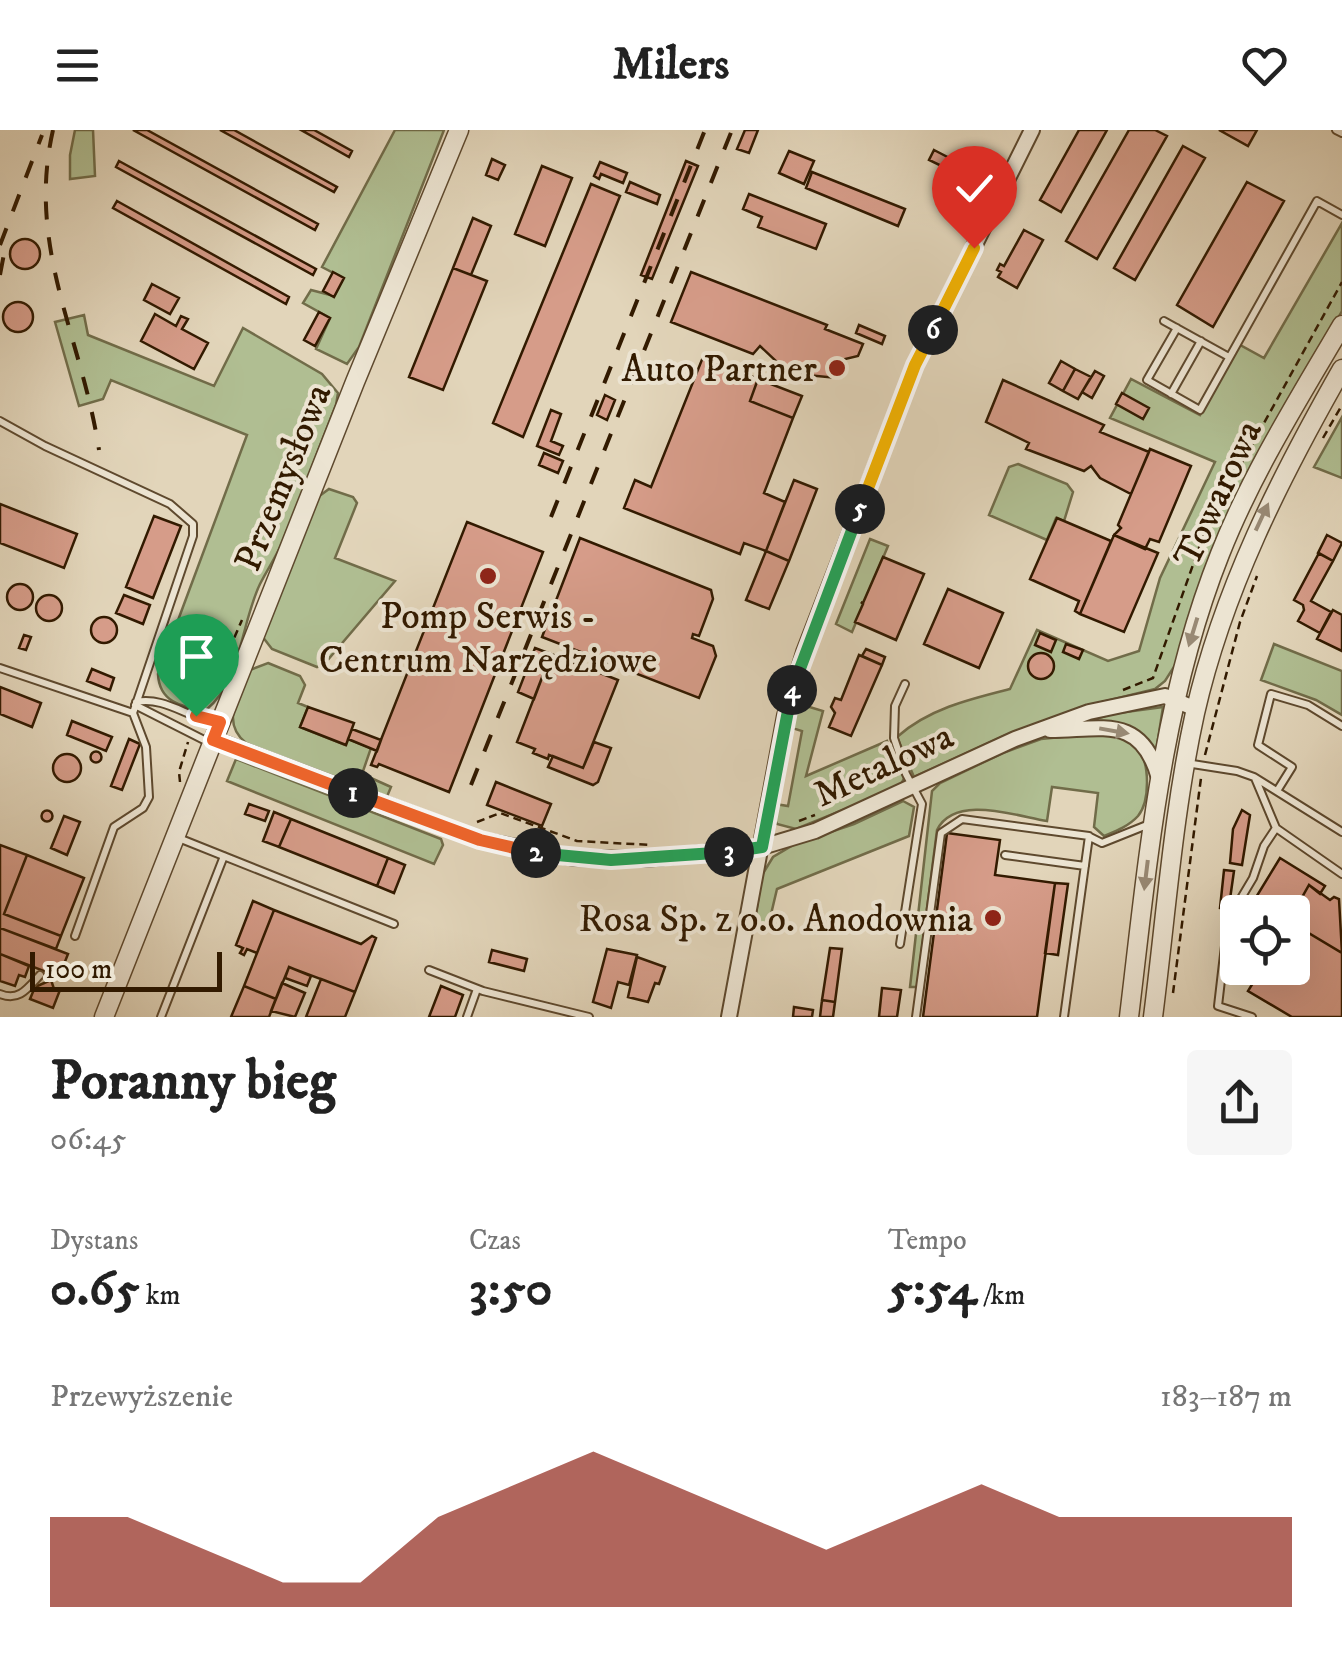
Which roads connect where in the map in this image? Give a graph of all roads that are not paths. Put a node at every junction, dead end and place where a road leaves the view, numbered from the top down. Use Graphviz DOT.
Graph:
graph roads {
  1 [pos="459,130"];
  2 [pos="1032,130"];
  3 [pos="1342,215"];
  4 [pos="1164,321"];
  5 [pos="1342,325"];
  6 [pos="1176,328"];
  7 [pos="1200,342"];
  8 [pos="1229,358"];
  9 [pos="1342,369"];
  10 [pos="1171,394"];
  11 [pos="0,421"];
  12 [pos="0,668"];
  13 [pos="905,684"];
  14 [pos="1174,698"];
  15 [pos="135,706"];
  16 [pos="1196,708"];
  17 [pos="1342,726"];
  18 [pos="1044,730"];
  19 [pos="215,735"];
  20 [pos="1194,765"];
  21 [pos="1254,777"];
  22 [pos="1159,778"];
  23 [pos="913,787"];
  24 [pos="1277,791"];
  25 [pos="1152,822"];
  26 [pos="1276,828"];
  27 [pos="1341,830"];
  28 [pos="175,836"];
  29 [pos="1089,836"];
  30 [pos="762,847"];
  31 [pos="1005,855"];
  32 [pos="224,856"];
  33 [pos="1085,866"];
  34 [pos="1342,874"];
  35 [pos="394,924"];
  36 [pos="74,936"];
  37 [pos="900,944"];
  38 [pos="428,970"];
  39 [pos="40,975"];
  40 [pos="477,989"];
  41 [pos="0,994"];
  42 [pos="1162,1013"];
  43 [pos="104,1017"];
  44 [pos="161,1017"];
  45 [pos="466,1017"];
  46 [pos="589,1017"];
  47 [pos="729,1017"];
  48 [pos="916,1017"];
  49 [pos="1064,1017"];
  50 [pos="1129,1017"];
  51 [pos="1252,1017"];
  1 -- 19 [label="street, Przemysłowa"];
  2 -- 30 [label="street"];
  3 -- 8 [label="lane"];
  4 -- 6 [label="lane"];
  5 -- 14 [label="street, Towarowa, one-way"];
  6 -- 7 [label="lane"];
  6 -- 10 [label="lane"];
  7 -- 8 [label="lane"];
  7 -- 10 [label="lane"];
  8 -- 10 [label="lane"];
  16 -- 9 [label="street, Towarowa, one-way"];
  11 -- 15 [label="lane"];
  12 -- 15 [label="lane"];
  13 -- 23 [label="lane"];
  14 -- 16 [label="street"];
  14 -- 18 [label="street, Metalowa"];
  14 -- 22 [label="street, Towarowa"];
  15 -- 19 [label="lane"];
  15 -- 19 [label="lane"];
  15 -- 36 [label="lane"];
  16 -- 20 [label="street, Towarowa"];
  17 -- 24 [label="lane"];
  18 -- 22 [label="street, one-way"];
  18 -- 23 [label="street, Metalowa"];
  19 -- 28 [label="street, Przemysłowa"];
  19 -- 30 [label="street, Metalowa"];
  20 -- 21 [label="lane"];
  20 -- 42 [label="street, Towarowa"];
  21 -- 24 [label="lane"];
  21 -- 26 [label="lane"];
  22 -- 25 [label="street, Towarowa"];
  23 -- 30 [label="street, Metalowa"];
  23 -- 37 [label="lane"];
  24 -- 27 [label="lane"];
  25 -- 29 [label="lane"];
  25 -- 50 [label="street, Towarowa, one-way"];
  26 -- 34 [label="lane"];
  26 -- 51 [label="lane"];
  28 -- 32 [label="lane"];
  28 -- 43 [label="street, Przemysłowa"];
  29 -- 33 [label="lane"];
  29 -- 48 [label="lane"];
  30 -- 47 [label="street"];
  31 -- 33 [label="lane"];
  32 -- 35 [label="lane"];
  32 -- 44 [label="lane"];
  33 -- 49 [label="lane"];
  38 -- 40 [label="lane"];
  39 -- 41 [label="lane"];
  40 -- 45 [label="lane"];
  40 -- 46 [label="lane"];
}
